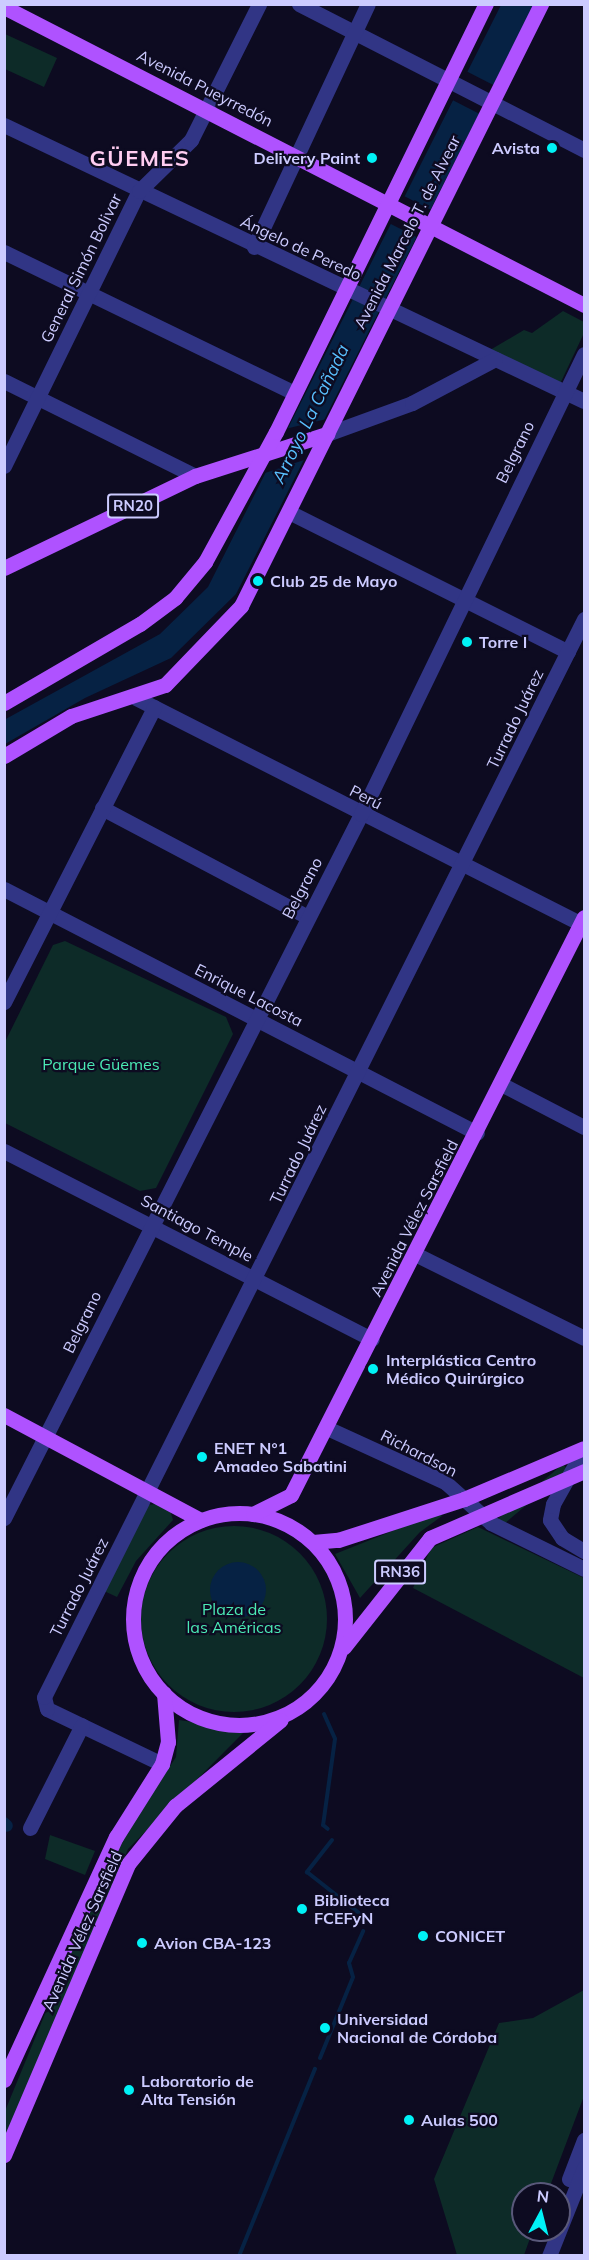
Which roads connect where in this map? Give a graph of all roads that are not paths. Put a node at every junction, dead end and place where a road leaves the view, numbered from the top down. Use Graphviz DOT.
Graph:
graph roads {
  1 [pos="259,4"];
  2 [pos="299,4"];
  3 [pos="368,4"];
  4 [pos="486,4"];
  5 [pos="541,4"];
  6 [pos="4,7"];
  7 [pos="354,32"];
  8 [pos="452,80"];
  9 [pos="489,101"];
  10 [pos="208,109"];
  11 [pos="4,125"];
  12 [pos="585,150"];
  13 [pos="298,157"];
  14 [pos="139,191"];
  15 [pos="392,208"];
  16 [pos="426,225"];
  17 [pos="254,247"];
  18 [pos="4,252"];
  19 [pos="346,288"];
  20 [pos="90,295"];
  21 [pos="585,305"];
  22 [pos="388,309"];
  23 [pos="585,354"];
  24 [pos="495,359"];
  25 [pos="4,381"];
  26 [pos="564,392"];
  27 [pos="295,393"];
  28 [pos="38,397"];
  29 [pos="585,401"];
  30 [pos="327,434"];
  31 [pos="265,453"];
  32 [pos="4,466"];
  33 [pos="195,476"];
  34 [pos="289,512"];
  35 [pos="4,568"];
  36 [pos="462,599"];
  37 [pos="585,619"];
  38 [pos="568,652"];
  39 [pos="136,698"];
  40 [pos="4,703"];
  41 [pos="154,707"];
  42 [pos="4,756"];
  43 [pos="102,808"];
  44 [pos="361,814"];
  45 [pos="462,866"];
  46 [pos="4,890"];
  47 [pos="50,913"];
  48 [pos="306,916"];
  49 [pos="583,920"];
  50 [pos="4,1002"];
  51 [pos="256,1019"];
  52 [pos="358,1071"];
  53 [pos="501,1084"];
  54 [pos="585,1128"];
  55 [pos="477,1133"];
  56 [pos="4,1151"];
  57 [pos="151,1223"];
  58 [pos="415,1254"];
  59 [pos="257,1280"];
  60 [pos="585,1338"];
  61 [pos="372,1339"];
  62 [pos="4,1415"];
  63 [pos="327,1428"];
  64 [pos="46,1436"];
  65 [pos="585,1449"];
  66 [pos="585,1471"];
  67 [pos="570,1476"];
  68 [pos="147,1492"];
  69 [pos="464,1499"];
  70 [pos="253,1514"];
  71 [pos="479,1515"];
  72 [pos="4,1518"];
  73 [pos="201,1520"];
  74 [pos="313,1542"];
  75 [pos="585,1551"];
  76 [pos="585,1569"];
  77 [pos="340,1652"];
  78 [pos="164,1693"];
  79 [pos="294,1710"];
  80 [pos="82,1725"];
  81 [pos="162,1764"];
  82 [pos="30,1828"];
  83 [pos="4,2080"];
  84 [pos="585,2140"];
  85 [pos="4,2155"];
  86 [pos="585,2168"];
  87 [pos="568,2182"];
  88 [pos="549,2256"];
  1 -- 10 [label="street, General Simón Bolivar"];
  2 -- 7 [label="street"];
  3 -- 7 [label="street"];
  4 -- 8 [label="main road, Avenida Marcelo T. de Alvear"];
  5 -- 9 [label="main road, Avenida Marcelo T. de Alvear"];
  6 -- 10 [label="main road, Avenida Pueyrredón"];
  7 -- 8 [label="street"];
  7 -- 13 [label="street"];
  8 -- 9 [label="street"];
  8 -- 15 [label="main road, Avenida Marcelo T. de Alvear"];
  9 -- 12 [label="street"];
  9 -- 16 [label="main road, Avenida Marcelo T. de Alvear"];
  10 -- 13 [label="main road, Avenida Pueyrredón"];
  10 -- 14 [label="street, General Simón Bolivar"];
  11 -- 14 [label="street, Ángelo de Peredo"];
  13 -- 15 [label="main road, Avenida Pueyrredón"];
  13 -- 17 [label="street"];
  14 -- 17 [label="street, Ángelo de Peredo"];
  14 -- 20 [label="street, General Simón Bolivar"];
  15 -- 16 [label="main road, Avenida Pueyrredón"];
  15 -- 19 [label="main road, Avenida Marcelo T. de Alvear"];
  16 -- 21 [label="main road"];
  16 -- 22 [label="main road, Avenida Marcelo T. de Alvear"];
  17 -- 19 [label="street, Ángelo de Peredo"];
  18 -- 20 [label="street"];
  19 -- 22 [label="street, Ángelo de Peredo"];
  19 -- 27 [label="main road, Avenida Marcelo T. de Alvear"];
  20 -- 27 [label="street"];
  20 -- 28 [label="street, General Simón Bolivar"];
  22 -- 24 [label="street, Ángelo de Peredo"];
  22 -- 30 [label="main road, Avenida Marcelo T. de Alvear"];
  23 -- 26 [label="street, Belgrano"];
  24 -- 26 [label="street, Ángelo de Peredo"];
  24 -- 30 [label="street"];
  25 -- 28 [label="street"];
  26 -- 29 [label="street, Ángelo de Peredo"];
  26 -- 36 [label="street, Belgrano"];
  27 -- 31 [label="main road, Avenida Marcelo T. de Alvear"];
  28 -- 32 [label="street, General Simón Bolivar"];
  28 -- 33 [label="street"];
  30 -- 31 [label="main road, RN20"];
  30 -- 34 [label="main road, Avenida Marcelo T. de Alvear"];
  31 -- 33 [label="main road, RN20"];
  31 -- 40 [label="main road, Avenida Marcelo T. de Alvear"];
  33 -- 35 [label="main road, RN20"];
  34 -- 36 [label="street"];
  34 -- 39 [label="main road, Avenida Marcelo T. de Alvear"];
  36 -- 38 [label="street"];
  36 -- 44 [label="street, Belgrano"];
  37 -- 38 [label="street, Turrado Juárez"];
  38 -- 45 [label="street, Turrado Juárez"];
  39 -- 41 [label="street, Perú"];
  39 -- 42 [label="main road, Avenida Marcelo T. de Alvear"];
  41 -- 43 [label="street"];
  41 -- 44 [label="street, Perú"];
  43 -- 47 [label="street"];
  43 -- 48 [label="street"];
  44 -- 45 [label="street, Perú"];
  44 -- 48 [label="street, Belgrano"];
  45 -- 49 [label="street, Perú"];
  45 -- 52 [label="street, Turrado Juárez"];
  46 -- 47 [label="street, Enrique Lacosta"];
  47 -- 50 [label="street"];
  47 -- 51 [label="street, Enrique Lacosta"];
  48 -- 51 [label="street, Belgrano"];
  49 -- 53 [label="main road, Avenida Vélez Sarsfield"];
  51 -- 52 [label="street, Enrique Lacosta"];
  51 -- 57 [label="street, Belgrano"];
  52 -- 55 [label="street, Enrique Lacosta"];
  52 -- 59 [label="street, Turrado Juárez"];
  53 -- 54 [label="street"];
  53 -- 55 [label="main road, Avenida Vélez Sarsfield"];
  55 -- 58 [label="main road, Avenida Vélez Sarsfield"];
  56 -- 57 [label="street, Santiago Temple"];
  57 -- 59 [label="street, Santiago Temple"];
  57 -- 64 [label="street, Belgrano"];
  58 -- 60 [label="street"];
  58 -- 61 [label="main road, Avenida Vélez Sarsfield"];
  59 -- 61 [label="street, Santiago Temple"];
  59 -- 68 [label="street, Turrado Juárez"];
  61 -- 63 [label="main road, Avenida Vélez Sarsfield"];
  62 -- 64 [label="main road"];
  63 -- 69 [label="street, Richardson"];
  63 -- 70 [label="main road, Avenida Vélez Sarsfield"];
  64 -- 68 [label="main road"];
  64 -- 72 [label="street, Belgrano"];
  65 -- 67 [label="street"];
  65 -- 69 [label="main road"];
  66 -- 67 [label="main road, RN36"];
  67 -- 71 [label="main road, RN36"];
  67 -- 75 [label="street"];
  68 -- 73 [label="main road"];
  68 -- 80 [label="street, Turrado Juárez"];
  69 -- 71 [label="street, Richardson"];
  69 -- 74 [label="main road"];
  70 -- 73 [label="main road, RN36"];
  70 -- 74 [label="main road, RN36"];
  71 -- 76 [label="street, Richardson"];
  71 -- 77 [label="main road, RN36"];
  73 -- 78 [label="main road, RN36"];
  74 -- 77 [label="main road, RN36"];
  77 -- 79 [label="main road, RN36"];
  78 -- 79 [label="main road, RN36"];
  78 -- 81 [label="main road, Avenida Vélez Sarsfield / RN36"];
  79 -- 85 [label="main road, Avenida Vélez Sarsfield / RN36"];
  80 -- 81 [label="street"];
  80 -- 82 [label="street"];
  81 -- 83 [label="main road, Avenida Vélez Sarsfield / RN36"];
  84 -- 87 [label="street"];
  86 -- 88 [label="street"];
}
